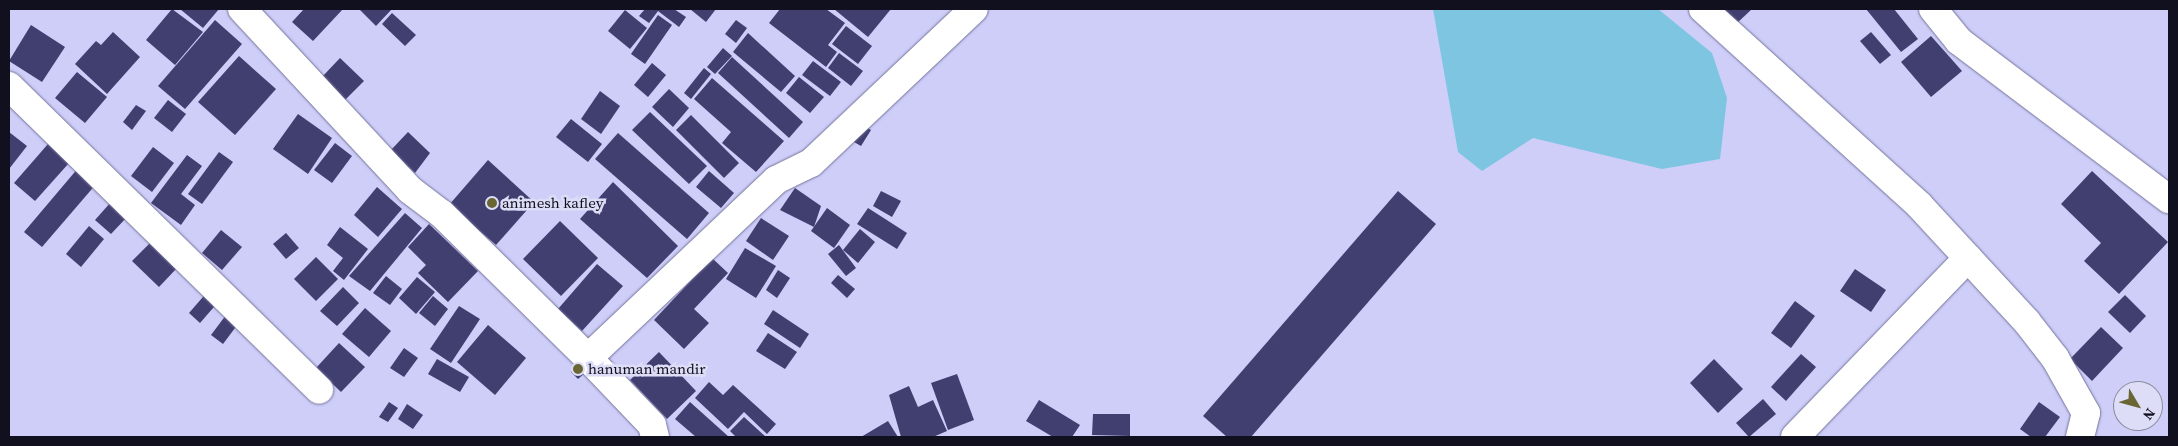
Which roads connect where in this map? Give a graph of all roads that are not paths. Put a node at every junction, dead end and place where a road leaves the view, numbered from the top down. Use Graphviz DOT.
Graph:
graph roads {
  1 [pos="242,9"];
  2 [pos="972,9"];
  3 [pos="1703,9"];
  4 [pos="1933,9"];
  5 [pos="9,86"];
  6 [pos="2169,199"];
  7 [pos="1968,258"];
  8 [pos="588,358"];
  9 [pos="319,390"];
  10 [pos="656,437"];
  11 [pos="1794,437"];
  12 [pos="2080,437"];
  1 -- 8 [label="street"];
  2 -- 8 [label="street"];
  3 -- 7 [label="street"];
  4 -- 6 [label="street"];
  5 -- 9 [label="street"];
  7 -- 11 [label="street"];
  7 -- 12 [label="street"];
  8 -- 10 [label="street"];
}
